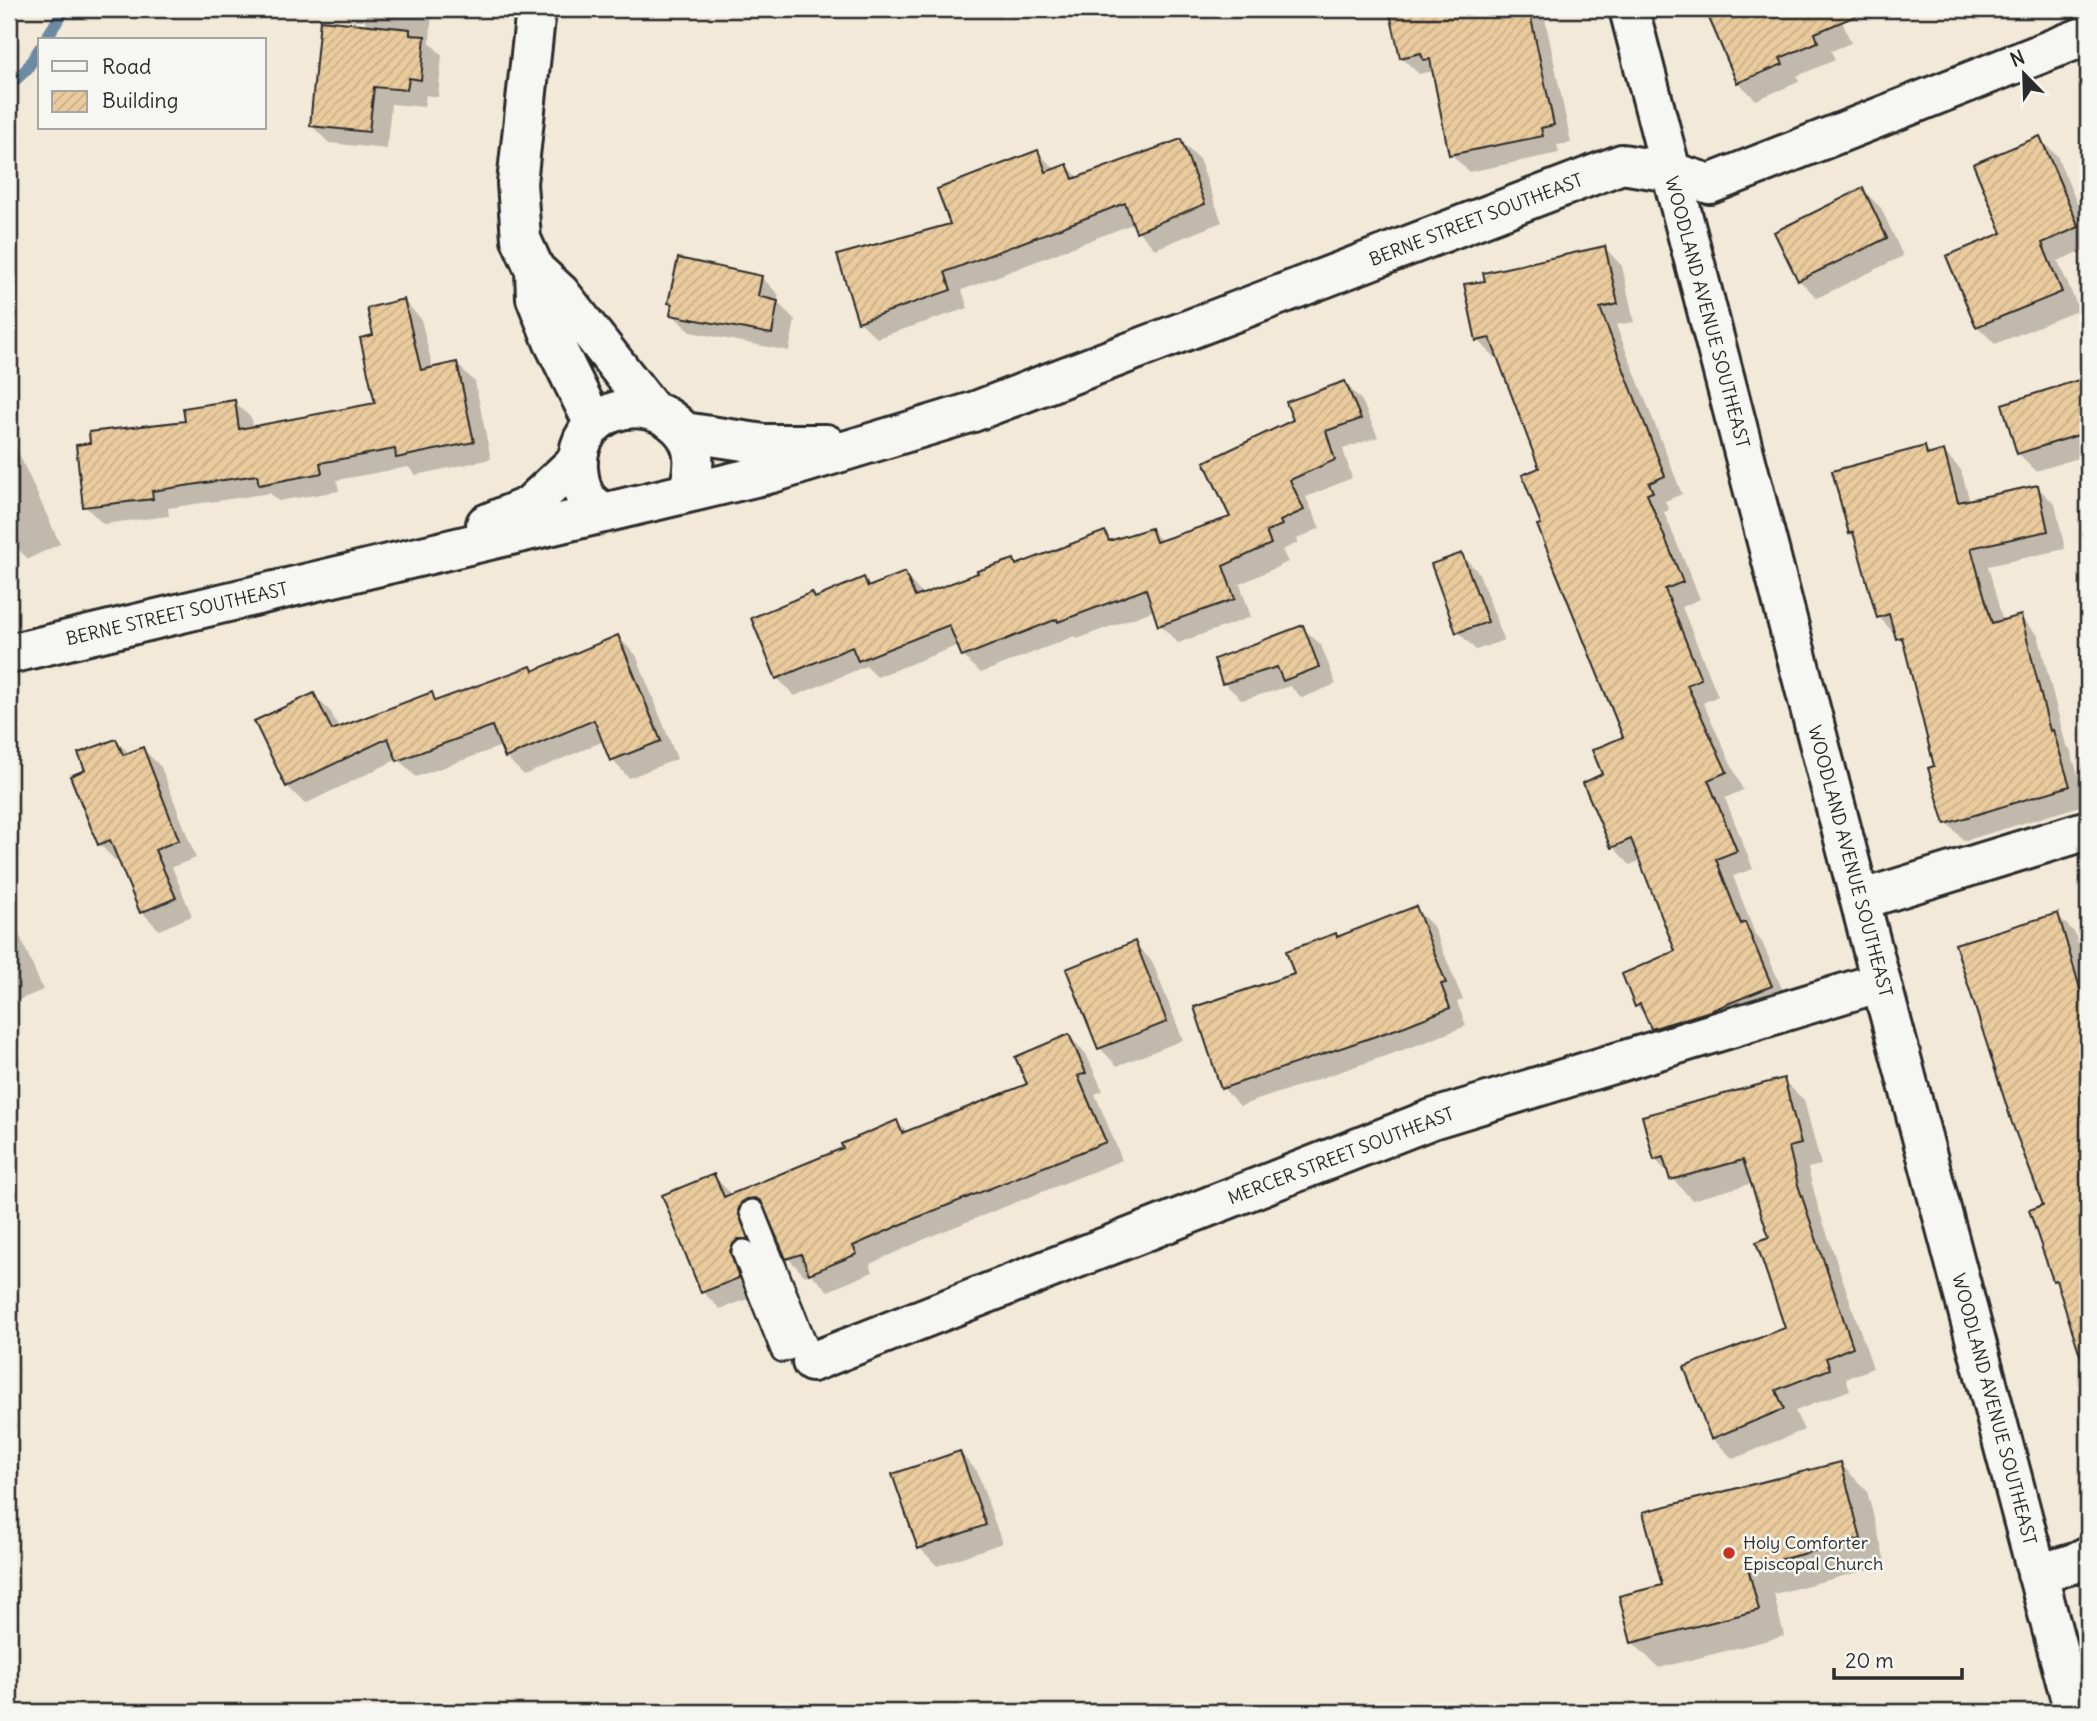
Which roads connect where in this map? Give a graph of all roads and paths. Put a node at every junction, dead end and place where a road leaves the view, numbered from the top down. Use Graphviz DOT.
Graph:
graph roads {
  1 [pos="536,9"];
  2 [pos="1629,9"];
  3 [pos="2088,36"];
  4 [pos="1671,172"];
  5 [pos="535,271"];
  6 [pos="651,409"];
  7 [pos="594,424"];
  8 [pos="684,432"];
  9 [pos="863,445"];
  10 [pos="577,461"];
  11 [pos="688,492"];
  12 [pos="604,513"];
  13 [pos="345,574"];
  14 [pos="9,654"];
  15 [pos="2088,830"];
  16 [pos="1860,900"];
  17 [pos="1881,982"];
  18 [pos="752,1212"];
  19 [pos="744,1252"];
  20 [pos="808,1352"];
  21 [pos="2088,1556"];
  22 [pos="2037,1574"];
  23 [pos="2074,1712"];
  1 -- 5 [label="street"];
  2 -- 4 [label="street, WOODLAND AVENUE SOUTHEAST"];
  3 -- 4 [label="street, BERNE STREET SOUTHEAST"];
  4 -- 9 [label="street, BERNE STREET SOUTHEAST"];
  4 -- 16 [label="street, WOODLAND AVENUE SOUTHEAST"];
  5 -- 6 [label="street, BERNE STREET SOUTHEAST"];
  5 -- 7 [label="street"];
  6 -- 7 [label="street"];
  6 -- 8 [label="street, BERNE STREET SOUTHEAST"];
  7 -- 10 [label="street, BERNE STREET SOUTHEAST"];
  8 -- 9 [label="street, BERNE STREET SOUTHEAST"];
  8 -- 11 [label="street"];
  9 -- 11 [label="street, BERNE STREET SOUTHEAST"];
  10 -- 12 [label="street"];
  10 -- 13 [label="street, BERNE STREET SOUTHEAST"];
  11 -- 12 [label="street, BERNE STREET SOUTHEAST"];
  12 -- 13 [label="street, BERNE STREET SOUTHEAST"];
  13 -- 14 [label="street, BERNE STREET SOUTHEAST"];
  15 -- 16 [label="street"];
  16 -- 17 [label="street, WOODLAND AVENUE SOUTHEAST"];
  17 -- 20 [label="street, MERCER STREET SOUTHEAST"];
  17 -- 22 [label="street, WOODLAND AVENUE SOUTHEAST"];
  18 -- 20 [label="lane"];
  19 -- 20 [label="lane"];
  21 -- 22 [label="street"];
  22 -- 23 [label="street, WOODLAND AVENUE SOUTHEAST"];
}
